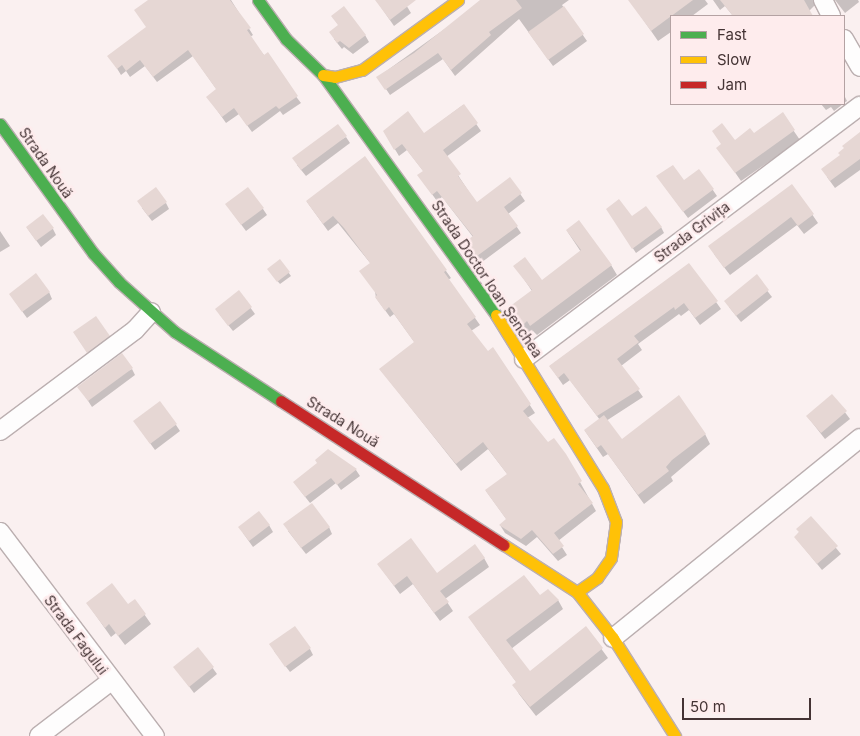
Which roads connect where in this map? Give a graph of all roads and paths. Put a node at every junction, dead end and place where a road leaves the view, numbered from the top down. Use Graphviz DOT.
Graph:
graph roads {
  1 [pos="258,0"];
  2 [pos="458,0"];
  3 [pos="823,0"];
  4 [pos="830,15"];
  5 [pos="845,41"];
  6 [pos="860,67"];
  7 [pos="323,75"];
  8 [pos="860,106"];
  9 [pos="0,124"];
  10 [pos="151,312"];
  11 [pos="524,359"];
  12 [pos="0,431"];
  13 [pos="860,438"];
  14 [pos="0,532"];
  15 [pos="577,592"];
  16 [pos="613,638"];
  17 [pos="111,681"];
  18 [pos="39,736"];
  19 [pos="155,736"];
  20 [pos="675,736"];
  1 -- 7 [label="street, Strada Doctor Ioan Șenchea"];
  2 -- 7 [label="street"];
  3 -- 4 [label="street"];
  5 -- 6 [label="street"];
  7 -- 11 [label="street, Strada Doctor Ioan Șenchea"];
  8 -- 11 [label="street, Strada Grivița"];
  9 -- 10 [label="street, Strada Nouă"];
  10 -- 12 [label="street"];
  10 -- 15 [label="street, Strada Nouă"];
  11 -- 15 [label="street, Strada Doctor Ioan Șenchea"];
  13 -- 16 [label="street"];
  14 -- 17 [label="street, Strada Fagului"];
  15 -- 16 [label="street, Strada Nouă"];
  16 -- 20 [label="street, Strada Nouă"];
  17 -- 18 [label="street"];
  17 -- 19 [label="street, Strada Fagului"];
}
